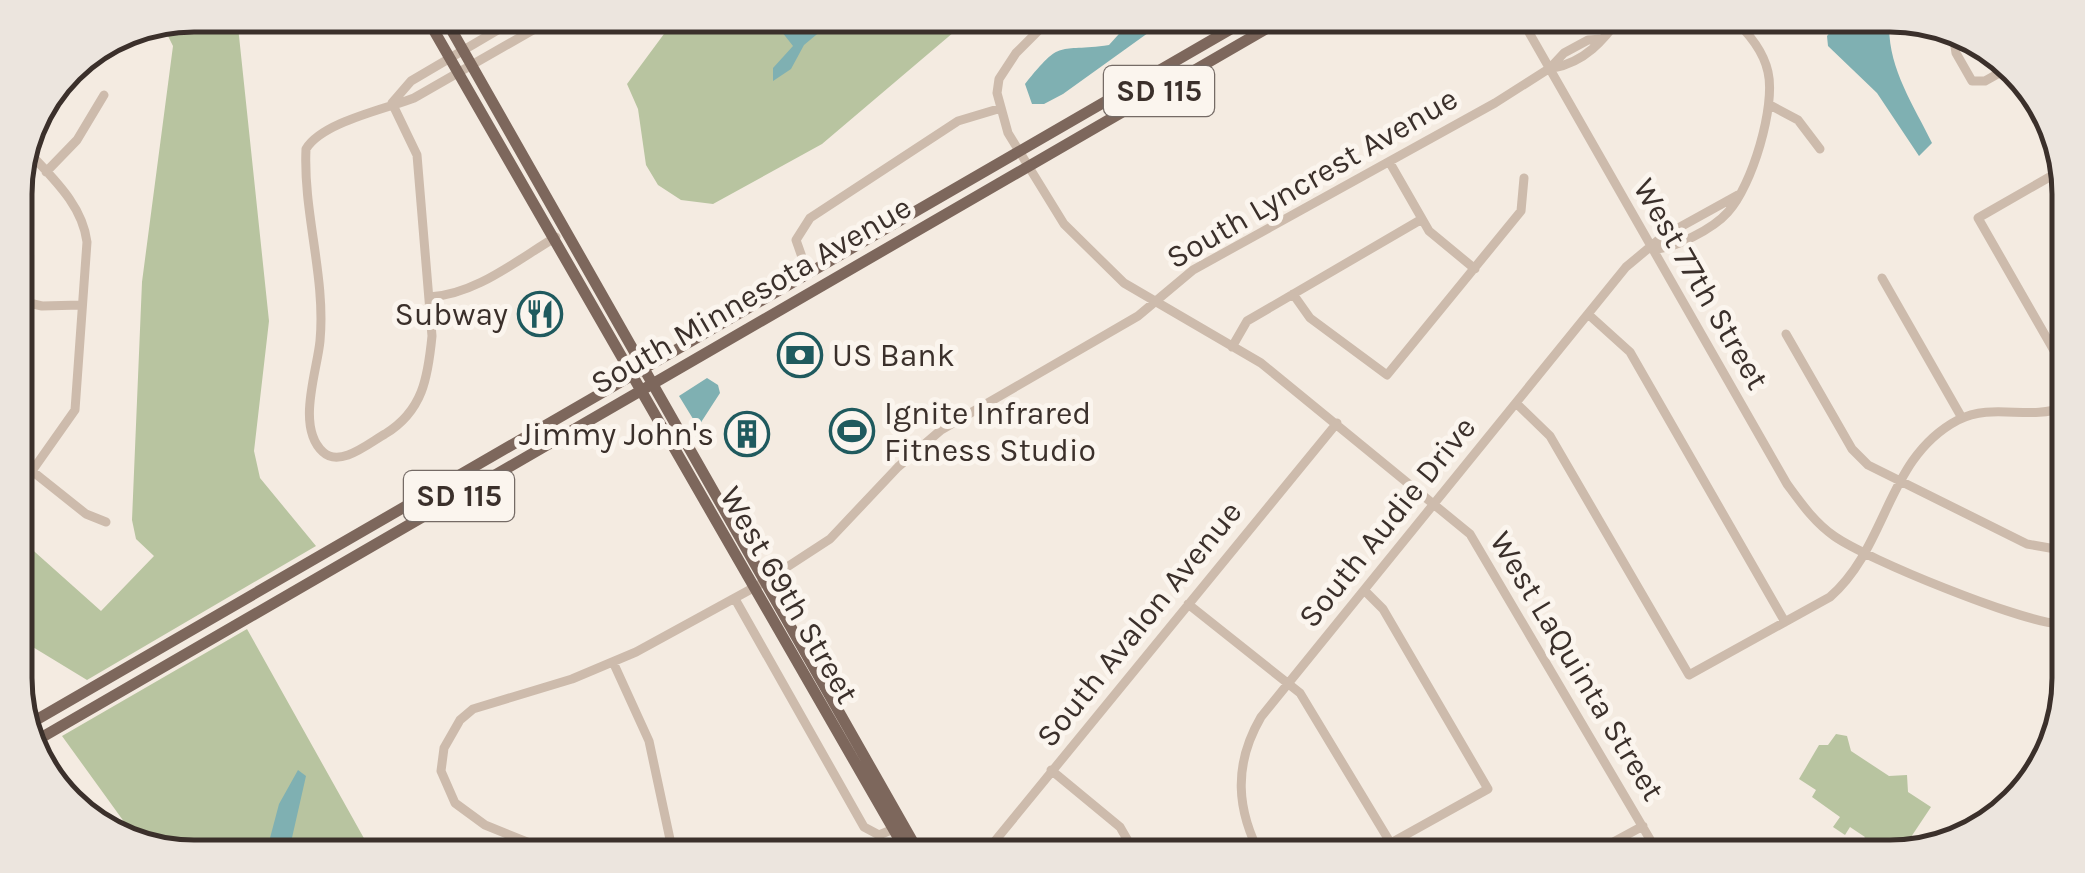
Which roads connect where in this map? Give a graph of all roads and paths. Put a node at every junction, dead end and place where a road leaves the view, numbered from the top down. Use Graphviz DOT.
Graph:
graph roads {
  1 [pos="434,32"];
  2 [pos="454,32"];
  3 [pos="495,32"];
  4 [pos="531,32"];
  5 [pos="1038,32"];
  6 [pos="1226,32"];
  7 [pos="1261,32"];
  8 [pos="1530,32"];
  9 [pos="1608,32"];
  10 [pos="1746,33"];
  11 [pos="1955,46"];
  12 [pos="464,50"];
  13 [pos="450,58"];
  14 [pos="473,66"];
  15 [pos="1550,68"];
  16 [pos="459,74"];
  17 [pos="1998,74"];
  18 [pos="104,95"];
  19 [pos="392,103"];
  20 [pos="1770,104"];
  21 [pos="998,109"];
  22 [pos="1820,149"];
  23 [pos="1018,152"];
  24 [pos="36,162"];
  25 [pos="1390,163"];
  26 [pos="1028,167"];
  27 [pos="46,172"];
  28 [pos="2051,177"];
  29 [pos="1524,178"];
  30 [pos="1422,219"];
  31 [pos="566,231"];
  32 [pos="553,238"];
  33 [pos="1652,249"];
  34 [pos="1474,268"];
  35 [pos="808,274"];
  36 [pos="1882,278"];
  37 [pos="1293,294"];
  38 [pos="429,297"];
  39 [pos="33,304"];
  40 [pos="80,304"];
  41 [pos="1153,304"];
  42 [pos="1589,315"];
  43 [pos="1786,334"];
  44 [pos="1232,347"];
  45 [pos="2052,347"];
  46 [pos="644,367"];
  47 [pos="631,375"];
  48 [pos="653,384"];
  49 [pos="641,391"];
  50 [pos="1516,403"];
  51 [pos="2052,410"];
  52 [pos="1962,418"];
  53 [pos="1337,423"];
  54 [pos="32,470"];
  55 [pos="1900,481"];
  56 [pos="1434,502"];
  57 [pos="106,522"];
  58 [pos="2052,549"];
  59 [pos="1866,554"];
  60 [pos="764,582"];
  61 [pos="752,589"];
  62 [pos="1365,592"];
  63 [pos="735,599"];
  64 [pos="1188,604"];
  65 [pos="1785,622"];
  66 [pos="2052,623"];
  67 [pos="613,662"];
  68 [pos="1287,682"];
  69 [pos="38,719"];
  70 [pos="43,736"];
  71 [pos="1051,770"];
  72 [pos="898,826"];
  73 [pos="1643,826"];
  74 [pos="525,840"];
  75 [pos="670,840"];
  76 [pos="903,840"];
  77 [pos="908,840"];
  78 [pos="995,840"];
  79 [pos="1128,840"];
  80 [pos="1254,840"];
  81 [pos="1389,840"];
  82 [pos="1394,840"];
  83 [pos="1617,840"];
  84 [pos="1651,840"];
  1 -- 13 [label="main road, West 69th Street"];
  2 -- 12 [label="main road, West 69th Street"];
  3 -- 12 [label="street"];
  4 -- 14 [label="street"];
  5 -- 21 [label="street"];
  6 -- 23 [label="main road, South Minnesota Avenue / SD 115"];
  7 -- 26 [label="main road, South Minnesota Avenue / SD 115"];
  8 -- 15 [label="street, West 77th Street"];
  9 -- 15 [label="street, South Lyncrest Avenue"];
  10 -- 20 [label="street"];
  11 -- 17 [label="street"];
  12 -- 13 [label="street"];
  12 -- 14 [label="main road, West 69th Street"];
  13 -- 16 [label="main road, West 69th Street"];
  13 -- 19 [label="street"];
  14 -- 16 [label="street"];
  14 -- 31 [label="main road, West 69th Street"];
  15 -- 25 [label="street, South Lyncrest Avenue"];
  15 -- 33 [label="street, West 77th Street"];
  16 -- 19 [label="street"];
  16 -- 32 [label="main road, West 69th Street"];
  18 -- 27 [label="street"];
  19 -- 38 [label="street"];
  19 -- 38 [label="street"];
  20 -- 22 [label="street"];
  20 -- 33 [label="street, South Audie Drive"];
  21 -- 23 [label="street, West LaQuinta Street"];
  21 -- 35 [label="street"];
  23 -- 26 [label="street, West LaQuinta Street"];
  23 -- 35 [label="main road, South Minnesota Avenue / SD 115"];
  24 -- 27 [label="street"];
  25 -- 30 [label="street"];
  25 -- 41 [label="street, South Lyncrest Avenue"];
  26 -- 41 [label="street, West LaQuinta Street"];
  26 -- 48 [label="main road, South Minnesota Avenue / SD 115"];
  27 -- 40 [label="street"];
  28 -- 45 [label="street"];
  29 -- 34 [label="street"];
  30 -- 34 [label="street"];
  30 -- 37 [label="street"];
  31 -- 32 [label="street"];
  31 -- 46 [label="main road, West 69th Street"];
  32 -- 38 [label="street"];
  32 -- 47 [label="main road, West 69th Street"];
  33 -- 42 [label="street, South Audie Drive"];
  33 -- 59 [label="street, West 77th Street"];
  34 -- 37 [label="street"];
  35 -- 46 [label="main road, South Minnesota Avenue / SD 115"];
  36 -- 52 [label="street"];
  37 -- 44 [label="street"];
  39 -- 40 [label="street"];
  40 -- 54 [label="street"];
  41 -- 44 [label="street, West LaQuinta Street"];
  41 -- 60 [label="street, South Lyncrest Avenue"];
  42 -- 50 [label="street, South Audie Drive"];
  42 -- 65 [label="street"];
  43 -- 55 [label="street"];
  44 -- 53 [label="street, West LaQuinta Street"];
  46 -- 47 [label="main road, South Minnesota Avenue / SD 115"];
  46 -- 48 [label="main road, West 69th Street"];
  47 -- 49 [label="main road, West 69th Street"];
  47 -- 69 [label="main road, South Minnesota Avenue / SD 115"];
  48 -- 49 [label="main road, South Minnesota Avenue / SD 115"];
  48 -- 60 [label="main road, West 69th Street"];
  49 -- 61 [label="main road, West 69th Street"];
  49 -- 70 [label="main road, South Minnesota Avenue / SD 115"];
  50 -- 56 [label="street, South Audie Drive"];
  50 -- 65 [label="street"];
  51 -- 52 [label="street"];
  52 -- 55 [label="street"];
  53 -- 56 [label="street, West LaQuinta Street"];
  53 -- 64 [label="street, South Avalon Avenue"];
  54 -- 57 [label="street"];
  55 -- 58 [label="street"];
  55 -- 59 [label="street"];
  56 -- 62 [label="street, South Audie Drive"];
  56 -- 73 [label="street, West LaQuinta Street"];
  59 -- 65 [label="street"];
  59 -- 66 [label="street, West 77th Street"];
  60 -- 61 [label="street, South Lyncrest Avenue"];
  60 -- 72 [label="main road, West 69th Street"];
  61 -- 63 [label="street, South Lyncrest Avenue"];
  61 -- 72 [label="main road, West 69th Street"];
  62 -- 68 [label="street, South Audie Drive"];
  62 -- 82 [label="street"];
  63 -- 67 [label="street, South Lyncrest Avenue"];
  63 -- 72 [label="street, West 69th Street"];
  64 -- 68 [label="street"];
  64 -- 71 [label="street, South Avalon Avenue"];
  67 -- 74 [label="street, South Lyncrest Avenue"];
  67 -- 75 [label="street"];
  68 -- 80 [label="street, South Audie Drive"];
  68 -- 81 [label="street"];
  71 -- 78 [label="street, South Avalon Avenue"];
  71 -- 79 [label="street"];
  72 -- 76 [label="main road, West 69th Street"];
  72 -- 77 [label="main road, West 69th Street"];
  73 -- 83 [label="street"];
  73 -- 84 [label="street, West LaQuinta Street"];
}
